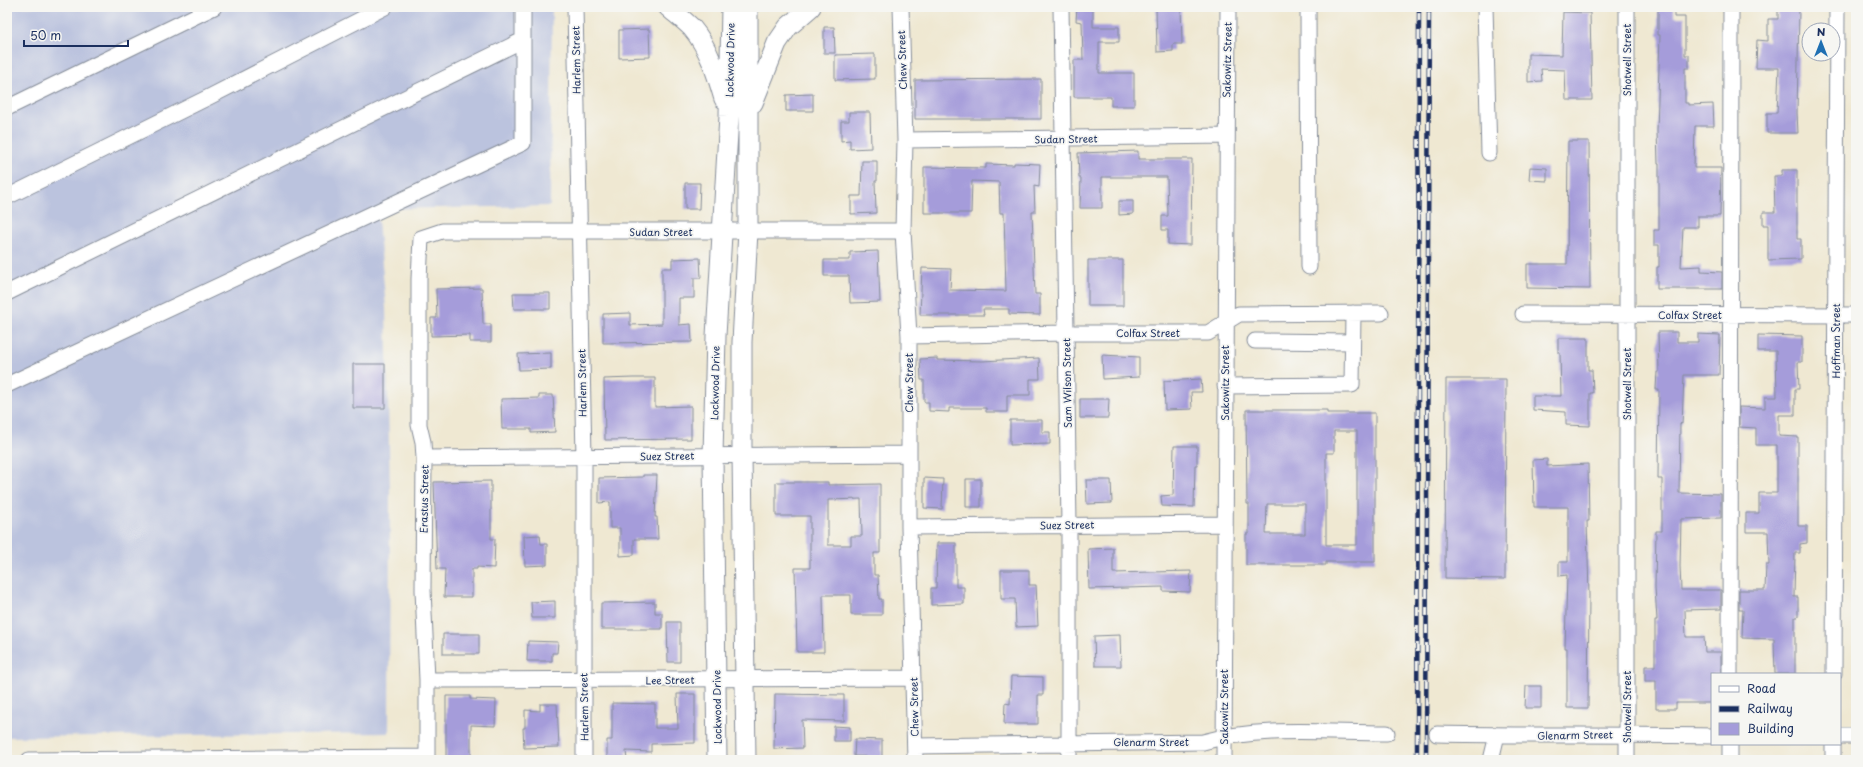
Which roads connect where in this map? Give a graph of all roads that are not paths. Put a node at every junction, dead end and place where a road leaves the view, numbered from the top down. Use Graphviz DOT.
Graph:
graph roads {
  1 [pos="214,7"];
  2 [pos="386,7"];
  3 [pos="523,7"];
  4 [pos="575,7"];
  5 [pos="668,7"];
  6 [pos="731,7"];
  7 [pos="748,7"];
  8 [pos="811,7"];
  9 [pos="901,7"];
  10 [pos="1061,7"];
  11 [pos="1228,7"];
  12 [pos="1308,7"];
  13 [pos="1485,7"];
  14 [pos="1627,7"];
  15 [pos="1731,7"];
  16 [pos="1837,7"];
  17 [pos="523,40"];
  18 [pos="7,108"];
  19 [pos="749,113"];
  20 [pos="729,116"];
  21 [pos="1226,136"];
  22 [pos="1063,139"];
  23 [pos="905,140"];
  24 [pos="1489,153"];
  25 [pos="7,197"];
  26 [pos="721,230"];
  27 [pos="748,231"];
  28 [pos="902,231"];
  29 [pos="579,232"];
  30 [pos="421,238"];
  31 [pos="1309,267"];
  32 [pos="7,293"];
  33 [pos="1353,313"];
  34 [pos="1381,313"];
  35 [pos="1523,314"];
  36 [pos="1627,314"];
  37 [pos="1731,315"];
  38 [pos="1836,315"];
  39 [pos="1856,315"];
  40 [pos="1225,322"];
  41 [pos="1067,333"];
  42 [pos="909,336"];
  43 [pos="1255,341"];
  44 [pos="1352,342"];
  45 [pos="7,385"];
  46 [pos="1225,386"];
  47 [pos="742,454"];
  48 [pos="909,454"];
  49 [pos="713,455"];
  50 [pos="424,458"];
  51 [pos="584,458"];
  52 [pos="1225,524"];
  53 [pos="1069,525"];
  54 [pos="909,527"];
  55 [pos="1730,673"];
  56 [pos="1834,673"];
  57 [pos="913,678"];
  58 [pos="716,679"];
  59 [pos="427,680"];
  60 [pos="745,680"];
  61 [pos="583,681"];
  62 [pos="1387,733"];
  63 [pos="1437,734"];
  64 [pos="1628,734"];
  65 [pos="1497,735"];
  66 [pos="1224,736"];
  67 [pos="1711,736"];
  68 [pos="1841,736"];
  69 [pos="1856,736"];
  70 [pos="1069,743"];
  71 [pos="1730,745"];
  72 [pos="1833,745"];
  73 [pos="915,753"];
  74 [pos="427,758"];
  75 [pos="245,759"];
  76 [pos="29,760"];
  77 [pos="58,760"];
  78 [pos="584,760"];
  79 [pos="717,760"];
  80 [pos="746,760"];
  81 [pos="1070,760"];
  82 [pos="1224,760"];
  83 [pos="1491,760"];
  84 [pos="1628,760"];
  85 [pos="1730,760"];
  86 [pos="1833,760"];
  1 -- 18 [label="street"];
  2 -- 25 [label="street"];
  3 -- 17 [label="street"];
  4 -- 29 [label="street, Harlem Street"];
  5 -- 20 [label="main road"];
  6 -- 20 [label="main road, Lockwood Drive"];
  7 -- 19 [label="main road, Lockwood Drive"];
  8 -- 19 [label="main road"];
  9 -- 23 [label="street, Chew Street"];
  10 -- 22 [label="street, Sam Wilson Street"];
  11 -- 21 [label="street, Sakowitz Street"];
  12 -- 31 [label="street"];
  13 -- 24 [label="street"];
  14 -- 36 [label="street, Shotwell Street"];
  15 -- 37 [label="street"];
  16 -- 38 [label="street, Hoffman Street"];
  17 -- 32 [label="street"];
  17 -- 45 [label="street"];
  19 -- 27 [label="main road, Lockwood Drive"];
  20 -- 26 [label="main road, Lockwood Drive"];
  21 -- 22 [label="street, Sudan Street"];
  21 -- 40 [label="street, Sakowitz Street"];
  22 -- 23 [label="street, Sudan Street"];
  22 -- 41 [label="street, Sam Wilson Street"];
  23 -- 28 [label="street, Chew Street"];
  26 -- 27 [label="street, Sudan Street"];
  26 -- 29 [label="street, Sudan Street"];
  26 -- 49 [label="main road, Lockwood Drive"];
  27 -- 28 [label="street, Sudan Street"];
  27 -- 47 [label="main road, Lockwood Drive"];
  28 -- 42 [label="street, Chew Street"];
  29 -- 30 [label="street, Sudan Street"];
  29 -- 51 [label="street, Harlem Street"];
  30 -- 50 [label="street, Erastus Street"];
  33 -- 34 [label="street, Colfax Street"];
  33 -- 40 [label="street, Colfax Street"];
  33 -- 44 [label="street"];
  35 -- 36 [label="street, Colfax Street"];
  36 -- 37 [label="street, Colfax Street"];
  36 -- 64 [label="street, Shotwell Street"];
  37 -- 38 [label="street, Colfax Street"];
  37 -- 55 [label="street"];
  38 -- 39 [label="street, Colfax Street"];
  38 -- 56 [label="street, Hoffman Street"];
  40 -- 41 [label="street, Colfax Street"];
  40 -- 46 [label="street, Sakowitz Street"];
  41 -- 42 [label="street, Colfax Street"];
  41 -- 53 [label="street, Sam Wilson Street"];
  42 -- 48 [label="street, Chew Street"];
  43 -- 44 [label="street"];
  44 -- 46 [label="street"];
  46 -- 52 [label="street, Sakowitz Street"];
  47 -- 48 [label="street, Suez Street"];
  47 -- 49 [label="street, Suez Street"];
  47 -- 60 [label="main road, Lockwood Drive"];
  48 -- 54 [label="street, Chew Street"];
  49 -- 51 [label="street, Suez Street"];
  49 -- 58 [label="main road, Lockwood Drive"];
  50 -- 51 [label="street, Suez Street"];
  50 -- 59 [label="street, Erastus Street"];
  51 -- 61 [label="street, Harlem Street"];
  52 -- 53 [label="street, Suez Street"];
  52 -- 66 [label="street, Sakowitz Street"];
  53 -- 54 [label="street, Suez Street"];
  53 -- 70 [label="street, Sam Wilson Street"];
  54 -- 57 [label="street, Chew Street"];
  57 -- 60 [label="street, Lee Street"];
  57 -- 73 [label="street, Chew Street"];
  58 -- 60 [label="street, Lee Street"];
  58 -- 61 [label="street, Lee Street"];
  58 -- 79 [label="main road, Lockwood Drive"];
  59 -- 61 [label="street, Lee Street"];
  59 -- 74 [label="street, Erastus Street"];
  60 -- 80 [label="main road, Lockwood Drive"];
  61 -- 78 [label="street, Harlem Street"];
  62 -- 66 [label="street, Glenarm Street"];
  63 -- 65 [label="street, Glenarm Street"];
  64 -- 65 [label="street, Glenarm Street"];
  64 -- 67 [label="street, Glenarm Street"];
  64 -- 84 [label="street, Shotwell Street"];
  65 -- 83 [label="street"];
  66 -- 70 [label="street, Glenarm Street"];
  66 -- 82 [label="street, Sakowitz Street"];
  68 -- 69 [label="street"];
  70 -- 73 [label="street, Glenarm Street"];
  70 -- 81 [label="street, Sam Wilson Street"];
  71 -- 85 [label="street"];
  72 -- 86 [label="street"];
  74 -- 75 [label="street"];
  75 -- 77 [label="street"];
  76 -- 77 [label="street"];
}
